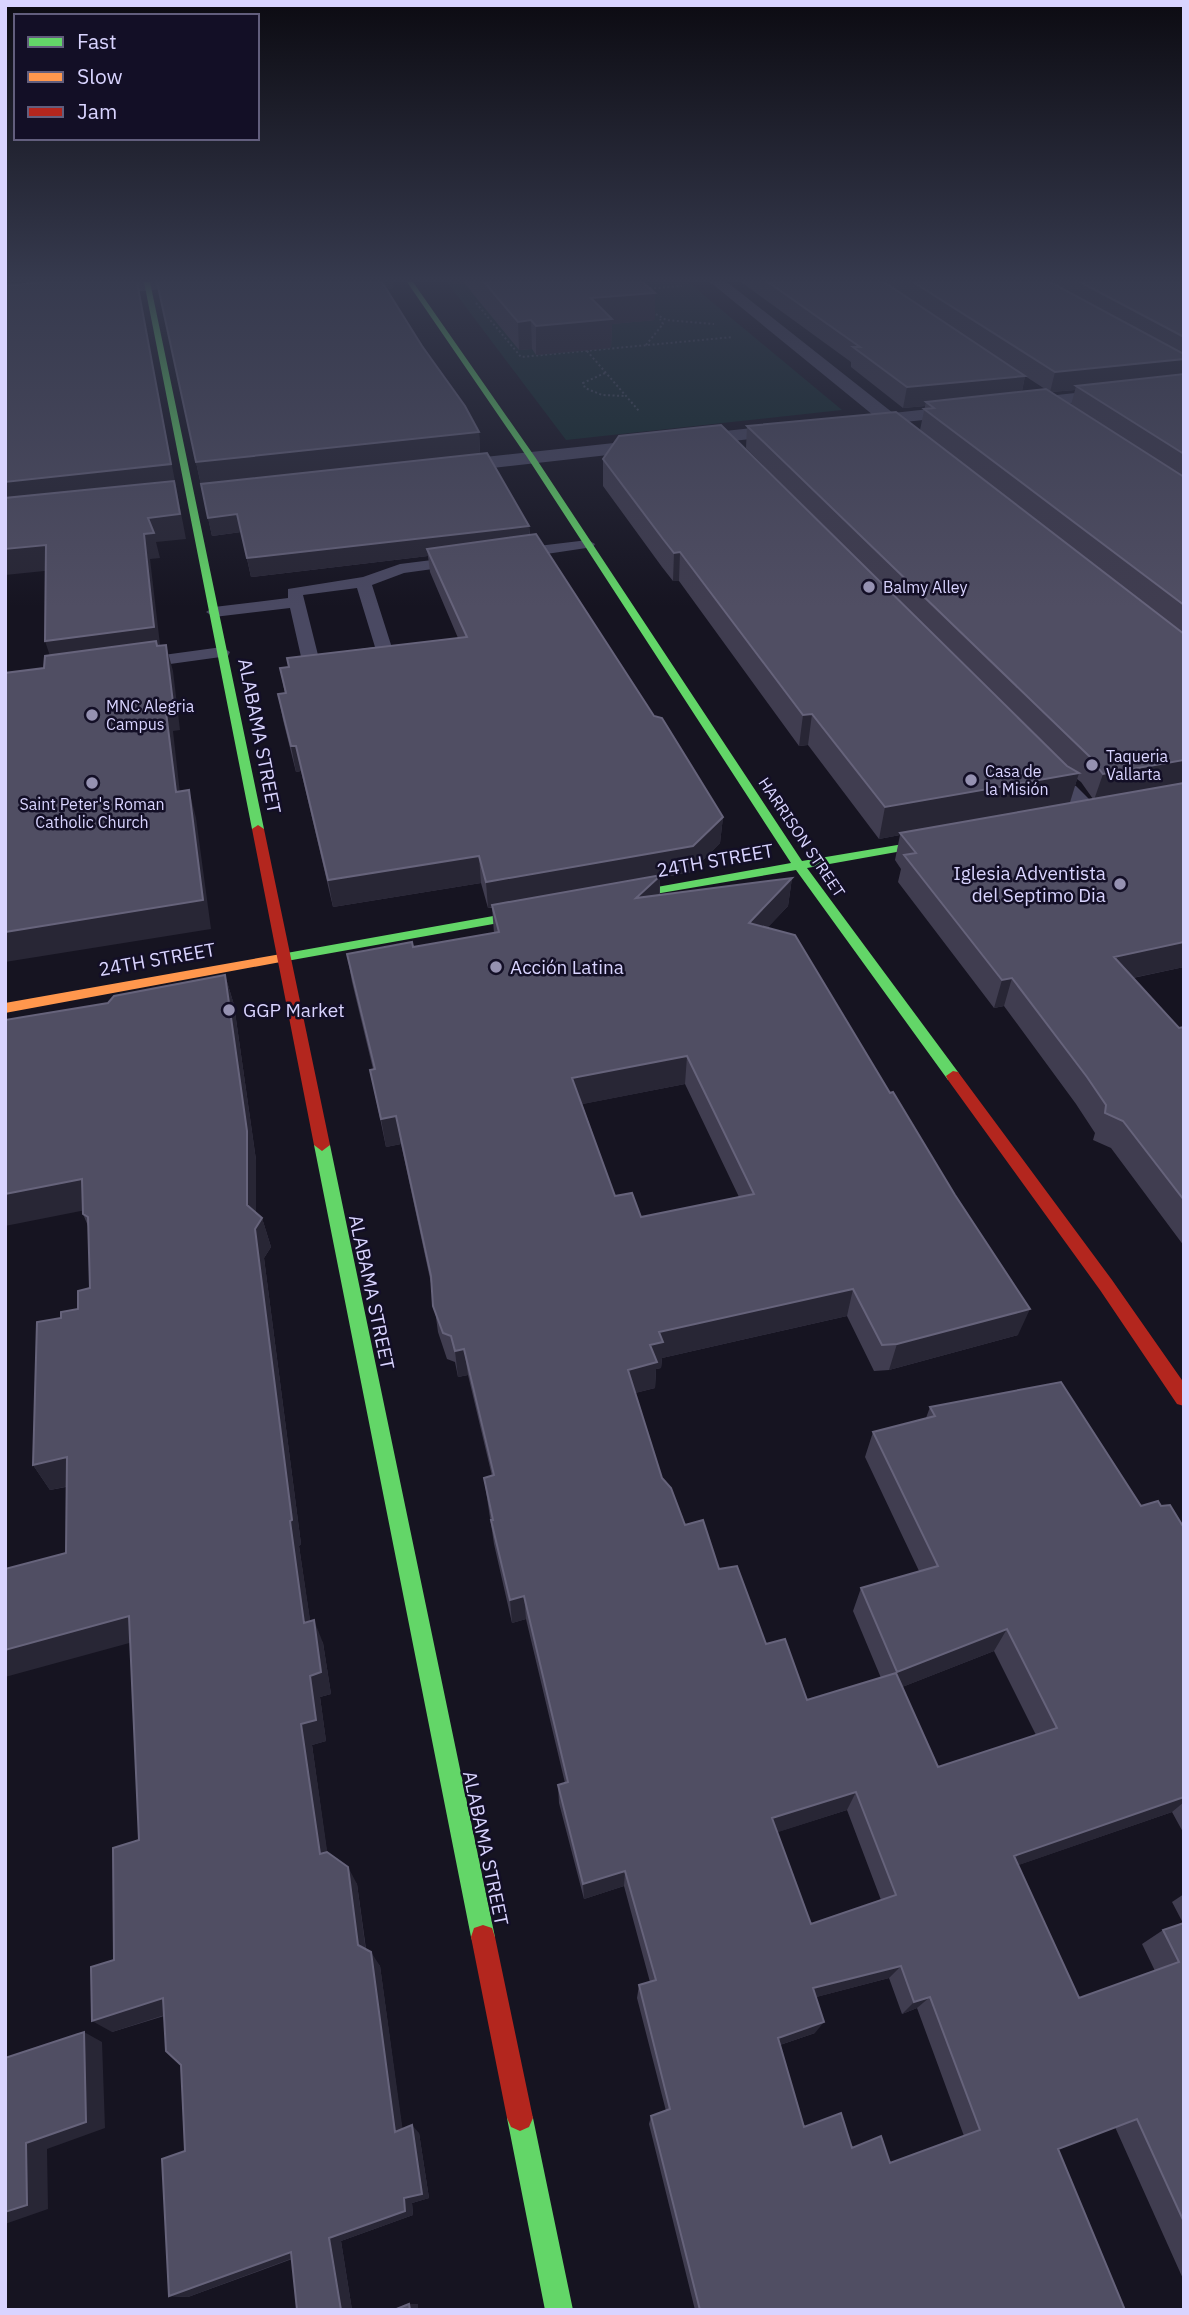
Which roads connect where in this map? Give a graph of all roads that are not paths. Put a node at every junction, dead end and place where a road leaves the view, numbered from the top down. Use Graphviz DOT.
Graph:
graph roads {
  1 [pos="169,390"];
  2 [pos="485,390"];
  3 [pos="854,390"];
  4 [pos="1029,390"];
  5 [pos="1147,390"];
  6 [pos="1046,401"];
  7 [pos="889,418"];
  8 [pos="1072,418"];
  9 [pos="720,437"];
  10 [pos="913,438"];
  11 [pos="740,456"];
  12 [pos="531,457"];
  13 [pos="421,470"];
  14 [pos="211,492"];
  15 [pos="191,495"];
  16 [pos="169,497"];
  17 [pos="587,544"];
  18 [pos="503,555"];
  19 [pos="477,559"];
  20 [pos="363,582"];
  21 [pos="297,602"];
  22 [pos="214,612"];
  23 [pos="222,652"];
  24 [pos="115,667"];
  25 [pos="1050,770"];
  26 [pos="1069,790"];
  27 [pos="1091,812"];
  28 [pos="958,837"];
  29 [pos="799,866"];
  30 [pos="597,902"];
  31 [pos="557,909"];
  32 [pos="283,958"];
  33 [pos="5,1008"];
  34 [pos="1184,1398"];
  35 [pos="559,2310"];
  1 -- 15 [label="street, ALABAMA STREET"];
  2 -- 12 [label="street, HARRISON STREET"];
  3 -- 7 [label="street"];
  4 -- 6 [label="street"];
  5 -- 6 [label="street"];
  6 -- 7 [label="street"];
  6 -- 8 [label="street"];
  7 -- 9 [label="street"];
  7 -- 10 [label="street"];
  9 -- 11 [label="street"];
  9 -- 12 [label="street"];
  12 -- 13 [label="street"];
  12 -- 17 [label="street, HARRISON STREET"];
  14 -- 15 [label="street"];
  15 -- 16 [label="street"];
  15 -- 22 [label="street, ALABAMA STREET"];
  17 -- 18 [label="lane"];
  17 -- 29 [label="street, HARRISON STREET"];
  19 -- 20 [label="lane"];
  20 -- 21 [label="lane"];
  20 -- 21 [label="lane"];
  21 -- 22 [label="lane"];
  22 -- 23 [label="street, ALABAMA STREET"];
  23 -- 24 [label="lane"];
  23 -- 32 [label="street, ALABAMA STREET"];
  25 -- 26 [label="street"];
  26 -- 27 [label="lane"];
  28 -- 29 [label="street, 24TH STREET"];
  29 -- 30 [label="street, 24TH STREET"];
  29 -- 34 [label="street, HARRISON STREET"];
  31 -- 32 [label="street, 24TH STREET"];
  32 -- 33 [label="street, 24TH STREET"];
  32 -- 35 [label="street, ALABAMA STREET"];
}
